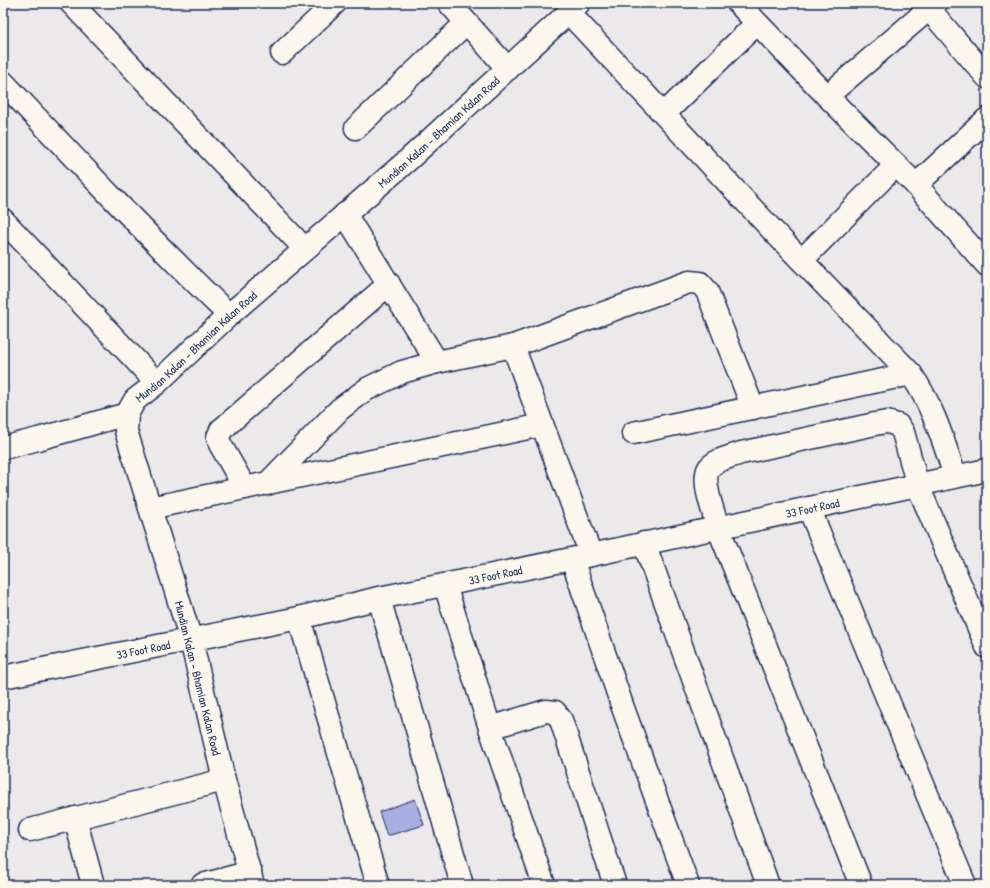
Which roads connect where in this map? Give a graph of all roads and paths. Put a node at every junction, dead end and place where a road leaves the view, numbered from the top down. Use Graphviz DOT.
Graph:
graph roads {
  1 [pos="70,3"];
  2 [pos="335,3"];
  3 [pos="449,3"];
  4 [pos="738,3"];
  5 [pos="933,6"];
  6 [pos="574,8"];
  7 [pos="466,23"];
  8 [pos="756,24"];
  9 [pos="282,53"];
  10 [pos="508,69"];
  11 [pos="987,77"];
  12 [pos="3,82"];
  13 [pos="827,96"];
  14 [pos="664,114"];
  15 [pos="987,119"];
  16 [pos="356,128"];
  17 [pos="896,165"];
  18 [pos="916,185"];
  19 [pos="345,214"];
  20 [pos="3,220"];
  21 [pos="305,248"];
  22 [pos="802,260"];
  23 [pos="987,265"];
  24 [pos="389,284"];
  25 [pos="229,315"];
  26 [pos="513,346"];
  27 [pos="437,362"];
  28 [pos="911,374"];
  29 [pos="157,383"];
  30 [pos="753,408"];
  31 [pos="127,414"];
  32 [pos="542,425"];
  33 [pos="633,433"];
  34 [pos="3,448"];
  35 [pos="987,470"];
  36 [pos="955,476"];
  37 [pos="267,484"];
  38 [pos="918,486"];
  39 [pos="245,488"];
  40 [pos="150,508"];
  41 [pos="809,508"];
  42 [pos="718,527"];
  43 [pos="644,543"];
  44 [pos="582,557"];
  45 [pos="445,585"];
  46 [pos="379,598"];
  47 [pos="299,618"];
  48 [pos="191,640"];
  49 [pos="987,647"];
  50 [pos="3,677"];
  51 [pos="490,728"];
  52 [pos="224,780"];
  53 [pos="75,818"];
  54 [pos="30,830"];
  55 [pos="251,879"];
  56 [pos="93,885"];
  57 [pos="202,885"];
  58 [pos="378,885"];
  59 [pos="462,885"];
  60 [pos="544,885"];
  61 [pos="615,885"];
  62 [pos="688,885"];
  63 [pos="768,885"];
  64 [pos="861,885"];
  65 [pos="965,885"];
  1 -- 21 [label="street"];
  2 -- 9 [label="street"];
  3 -- 7 [label="street"];
  4 -- 8 [label="street"];
  5 -- 11 [label="street"];
  5 -- 13 [label="street"];
  6 -- 10 [label="street, Mundian Kalan - Bhamian Kalan Road"];
  6 -- 14 [label="street"];
  7 -- 10 [label="street"];
  7 -- 16 [label="street"];
  8 -- 13 [label="street"];
  8 -- 14 [label="street"];
  10 -- 19 [label="street, Mundian Kalan - Bhamian Kalan Road"];
  12 -- 25 [label="street"];
  13 -- 17 [label="street"];
  14 -- 22 [label="street"];
  15 -- 18 [label="street"];
  17 -- 18 [label="street"];
  17 -- 22 [label="street"];
  18 -- 23 [label="street"];
  19 -- 21 [label="street, Mundian Kalan - Bhamian Kalan Road"];
  19 -- 24 [label="street"];
  20 -- 29 [label="street"];
  21 -- 25 [label="street, Mundian Kalan - Bhamian Kalan Road"];
  22 -- 28 [label="street"];
  24 -- 27 [label="street"];
  24 -- 39 [label="street"];
  25 -- 29 [label="street, Mundian Kalan - Bhamian Kalan Road"];
  26 -- 27 [label="street"];
  26 -- 30 [label="street"];
  26 -- 32 [label="street"];
  27 -- 37 [label="street"];
  28 -- 30 [label="street"];
  28 -- 36 [label="street"];
  29 -- 31 [label="street, Mundian Kalan - Bhamian Kalan Road"];
  30 -- 33 [label="street"];
  31 -- 34 [label="street"];
  31 -- 40 [label="street, Mundian Kalan - Bhamian Kalan Road"];
  32 -- 37 [label="street"];
  32 -- 44 [label="street"];
  35 -- 36 [label="street, 33 Foot Road"];
  36 -- 38 [label="street, 33 Foot Road"];
  37 -- 39 [label="street"];
  38 -- 41 [label="street, 33 Foot Road"];
  38 -- 42 [label="street"];
  38 -- 49 [label="street"];
  39 -- 40 [label="street"];
  40 -- 48 [label="street, Mundian Kalan - Bhamian Kalan Road"];
  41 -- 42 [label="street, 33 Foot Road"];
  41 -- 65 [label="street"];
  42 -- 43 [label="street, 33 Foot Road"];
  42 -- 64 [label="street"];
  43 -- 44 [label="street, 33 Foot Road"];
  43 -- 63 [label="street"];
  44 -- 45 [label="street, 33 Foot Road"];
  44 -- 62 [label="street"];
  45 -- 46 [label="street, 33 Foot Road"];
  45 -- 51 [label="street"];
  46 -- 47 [label="street, 33 Foot Road"];
  46 -- 59 [label="street"];
  47 -- 48 [label="street, 33 Foot Road"];
  47 -- 58 [label="street"];
  48 -- 50 [label="street, 33 Foot Road"];
  48 -- 52 [label="street, Mundian Kalan - Bhamian Kalan Road"];
  51 -- 60 [label="street"];
  51 -- 61 [label="street"];
  52 -- 53 [label="street"];
  52 -- 55 [label="street, Mundian Kalan - Bhamian Kalan Road"];
  53 -- 54 [label="street"];
  53 -- 56 [label="street"];
  55 -- 57 [label="street"];
}
